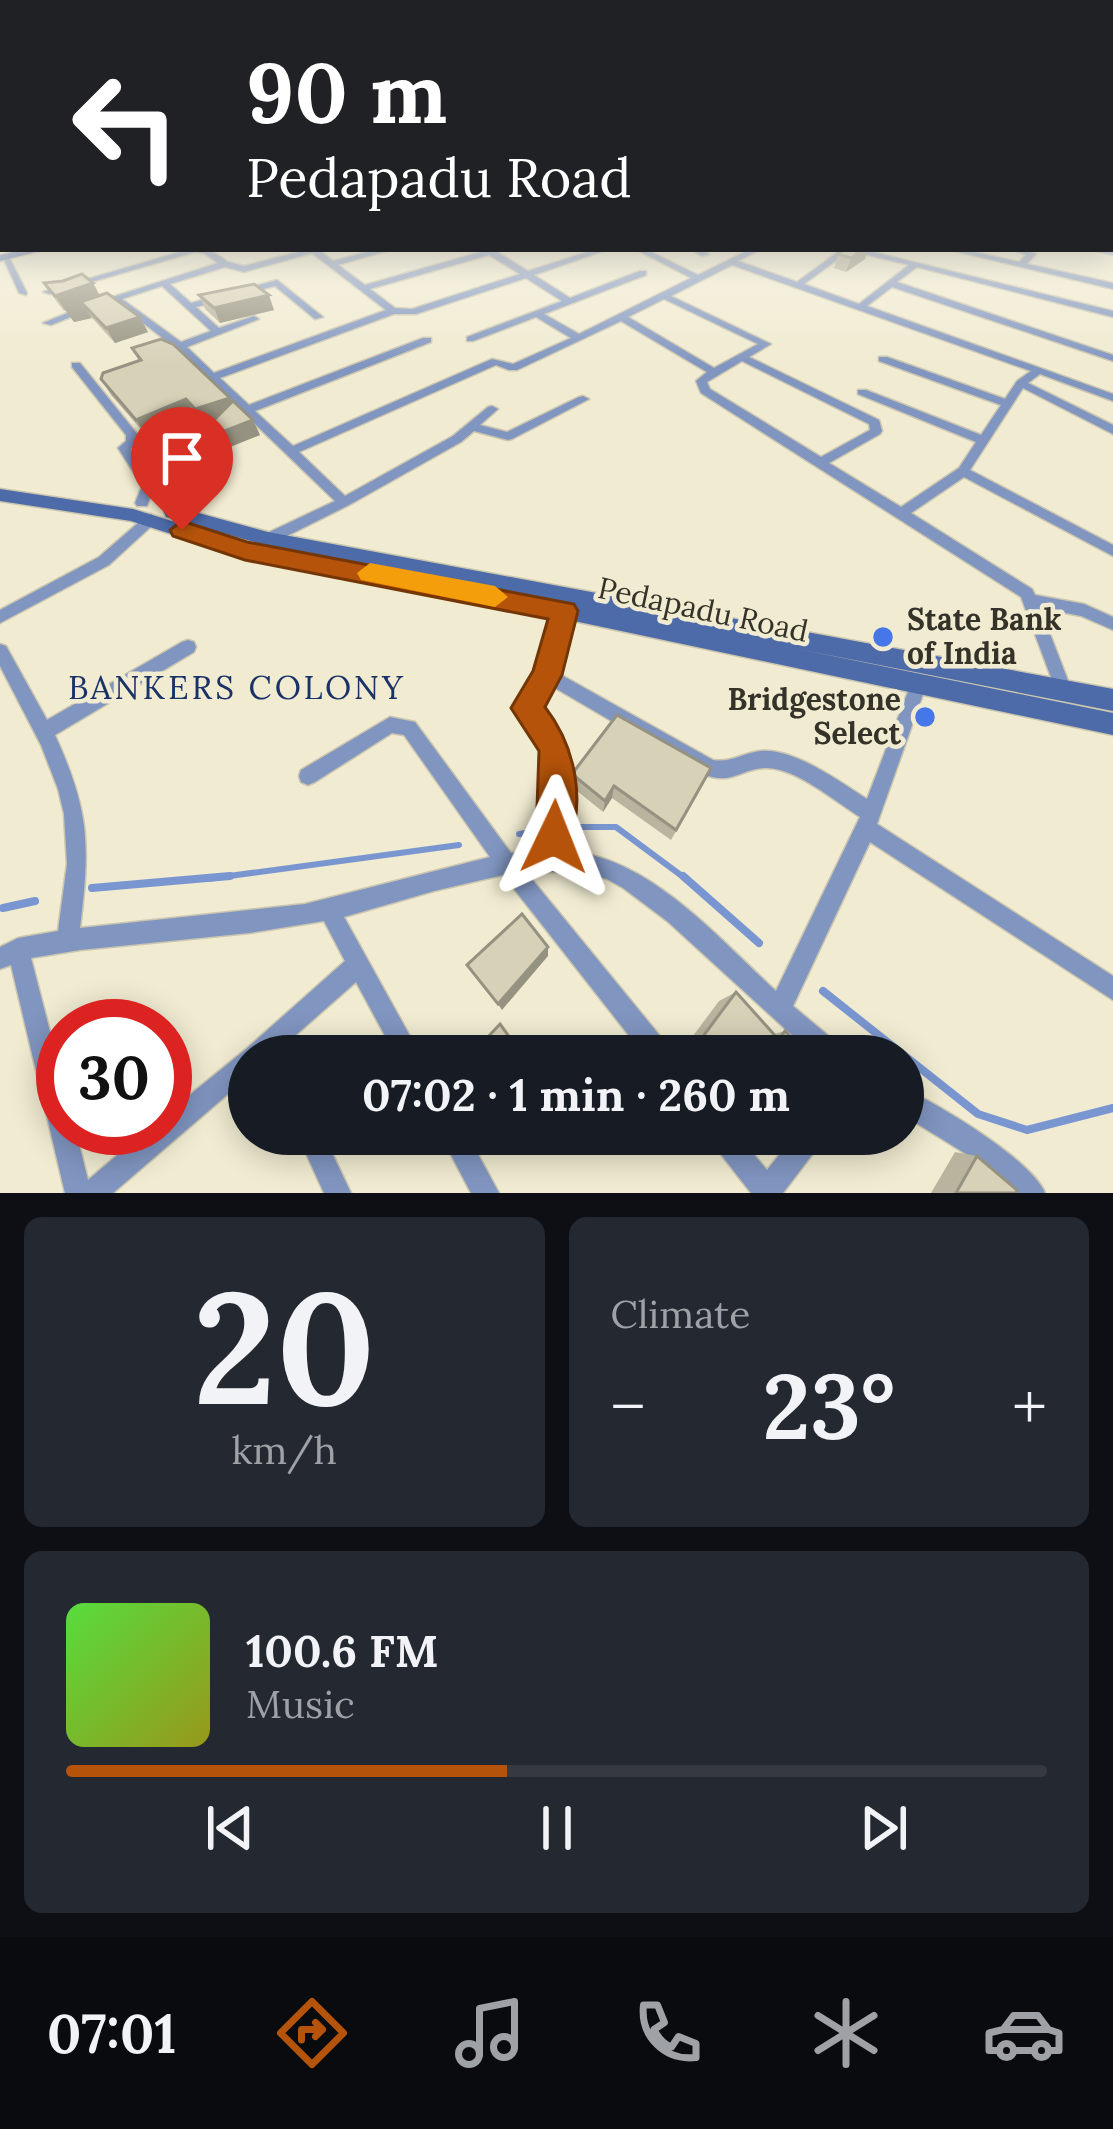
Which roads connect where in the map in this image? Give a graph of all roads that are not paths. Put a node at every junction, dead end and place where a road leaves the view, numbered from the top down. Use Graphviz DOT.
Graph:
graph roads {
  1 [pos="179,255"];
  2 [pos="212,255"];
  3 [pos="285,255"];
  4 [pos="321,255"];
  5 [pos="367,255"];
  6 [pos="476,255"];
  7 [pos="497,255"];
  8 [pos="588,255"];
  9 [pos="650,255"];
  10 [pos="748,255"];
  11 [pos="841,255"];
  12 [pos="874,255"];
  13 [pos="975,255"];
  14 [pos="1031,255"];
  15 [pos="2,257"];
  16 [pos="735,263"];
  17 [pos="331,264"];
  18 [pos="915,264"];
  19 [pos="225,265"];
  20 [pos="1021,265"];
  21 [pos="643,273"];
  22 [pos="525,275"];
  23 [pos="698,278"];
  24 [pos="163,282"];
  25 [pos="799,284"];
  26 [pos="893,284"];
  27 [pos="1113,286"];
  28 [pos="365,288"];
  29 [pos="47,292"];
  30 [pos="23,293"];
  31 [pos="664,296"];
  32 [pos="115,298"];
  33 [pos="569,301"];
  34 [pos="189,306"];
  35 [pos="861,307"];
  36 [pos="393,311"];
  37 [pos="537,314"];
  38 [pos="1113,314"];
  39 [pos="318,317"];
  40 [pos="621,317"];
  41 [pos="254,319"];
  42 [pos="48,323"];
  43 [pos="217,332"];
  44 [pos="579,338"];
  45 [pos="427,340"];
  46 [pos="470,340"];
  47 [pos="180,346"];
  48 [pos="743,358"];
  49 [pos="1113,358"];
  50 [pos="883,359"];
  51 [pos="76,365"];
  52 [pos="1039,370"];
  53 [pos="714,372"];
  54 [pos="213,377"];
  55 [pos="1022,382"];
  56 [pos="862,392"];
  57 [pos="1113,398"];
  58 [pos="584,399"];
  59 [pos="1006,403"];
  60 [pos="250,409"];
  61 [pos="491,409"];
  62 [pos="474,427"];
  63 [pos="1113,430"];
  64 [pos="984,442"];
  65 [pos="292,451"];
  66 [pos="820,463"];
  67 [pos="963,471"];
  68 [pos="0,482"];
  69 [pos="0,495"];
  70 [pos="344,502"];
  71 [pos="147,511"];
  72 [pos="901,513"];
  73 [pos="268,539"];
  74 [pos="1113,551"];
  75 [pos="1034,601"];
  76 [pos="564,611"];
  77 [pos="0,616"];
  78 [pos="1113,624"];
  79 [pos="188,647"];
  80 [pos="0,651"];
  81 [pos="547,675"];
  82 [pos="918,686"];
  83 [pos="1064,691"];
  84 [pos="1113,700"];
  85 [pos="1113,724"];
  86 [pos="45,731"];
  87 [pos="308,776"];
  88 [pos="868,820"];
  89 [pos="555,862"];
  90 [pos="508,864"];
  91 [pos="329,910"];
  92 [pos="68,941"];
  93 [pos="9,954"];
  94 [pos="358,965"];
  95 [pos="1113,989"];
  96 [pos="779,1009"];
  97 [pos="282,1035"];
  98 [pos="398,1035"];
  99 [pos="643,1035"];
  100 [pos="809,1035"];
  101 [pos="228,1081"];
  102 [pos="924,1114"];
  103 [pos="320,1155"];
  104 [pos="465,1155"];
  105 [pos="737,1155"];
  106 [pos="796,1155"];
  107 [pos="78,1193"];
  108 [pos="93,1193"];
  109 [pos="338,1193"];
  110 [pos="486,1193"];
  111 [pos="767,1193"];
  112 [pos="1032,1193"];
  1 -- 29 [label="street"];
  2 -- 19 [label="street"];
  3 -- 19 [label="street"];
  4 -- 17 [label="street"];
  5 -- 17 [label="street"];
  6 -- 28 [label="street"];
  7 -- 22 [label="street"];
  8 -- 22 [label="street"];
  9 -- 23 [label="street"];
  10 -- 16 [label="street"];
  11 -- 25 [label="street"];
  12 -- 18 [label="street"];
  13 -- 20 [label="street"];
  14 -- 20 [label="street"];
  15 -- 30 [label="street"];
  16 -- 23 [label="street"];
  16 -- 25 [label="street"];
  17 -- 28 [label="street"];
  18 -- 26 [label="street"];
  18 -- 38 [label="street"];
  19 -- 24 [label="street"];
  20 -- 27 [label="street"];
  21 -- 33 [label="street"];
  22 -- 33 [label="street"];
  22 -- 36 [label="street"];
  23 -- 31 [label="street"];
  24 -- 32 [label="street"];
  24 -- 34 [label="street"];
  25 -- 35 [label="street"];
  26 -- 35 [label="street"];
  26 -- 49 [label="street"];
  28 -- 36 [label="street"];
  31 -- 40 [label="street"];
  31 -- 48 [label="street"];
  32 -- 42 [label="street"];
  32 -- 47 [label="street"];
  33 -- 37 [label="street"];
  34 -- 39 [label="street"];
  34 -- 43 [label="street"];
  35 -- 52 [label="street"];
  36 -- 54 [label="street"];
  37 -- 44 [label="street"];
  37 -- 46 [label="street"];
  40 -- 44 [label="street"];
  40 -- 53 [label="street"];
  41 -- 43 [label="street"];
  43 -- 47 [label="street"];
  44 -- 65 [label="street"];
  45 -- 60 [label="street"];
  47 -- 54 [label="street"];
  48 -- 53 [label="street"];
  48 -- 66 [label="street"];
  50 -- 59 [label="street"];
  51 -- 71 [label="street"];
  52 -- 55 [label="street"];
  52 -- 57 [label="street"];
  53 -- 66 [label="street"];
  54 -- 60 [label="street"];
  55 -- 59 [label="street"];
  55 -- 63 [label="street"];
  56 -- 64 [label="street"];
  58 -- 62 [label="street"];
  59 -- 64 [label="street"];
  60 -- 65 [label="street"];
  61 -- 62 [label="street"];
  62 -- 70 [label="street"];
  64 -- 67 [label="street"];
  65 -- 70 [label="street"];
  66 -- 72 [label="street"];
  67 -- 72 [label="street"];
  67 -- 74 [label="street"];
  68 -- 71 [label="main road, Pedapadu Road"];
  69 -- 71 [label="main road, Pedapadu Road"];
  70 -- 73 [label="street"];
  71 -- 73 [label="main road, Pedapadu Road"];
  71 -- 76 [label="main road, Pedapadu Road"];
  71 -- 77 [label="street"];
  72 -- 75 [label="street"];
  73 -- 83 [label="main road, Pedapadu Road"];
  75 -- 78 [label="street"];
  75 -- 83 [label="street"];
  76 -- 81 [label="street"];
  76 -- 82 [label="main road, Pedapadu Road"];
  79 -- 86 [label="street"];
  80 -- 86 [label="street"];
  81 -- 88 [label="street"];
  81 -- 89 [label="street"];
  82 -- 85 [label="main road, Pedapadu Road"];
  82 -- 88 [label="street"];
  83 -- 84 [label="main road, Pedapadu Road"];
  86 -- 92 [label="street"];
  87 -- 90 [label="street"];
  88 -- 95 [label="street"];
  88 -- 96 [label="street"];
  89 -- 90 [label="street"];
  89 -- 96 [label="street"];
  90 -- 91 [label="street"];
  90 -- 99 [label="street"];
  91 -- 92 [label="street"];
  91 -- 94 [label="street"];
  92 -- 93 [label="street"];
  93 -- 107 [label="street"];
  94 -- 97 [label="street"];
  94 -- 98 [label="street"];
  96 -- 100 [label="street"];
  101 -- 108 [label="street"];
  102 -- 112 [label="street"];
  103 -- 109 [label="street"];
  104 -- 110 [label="street"];
  105 -- 111 [label="street"];
  106 -- 111 [label="street"];
}
